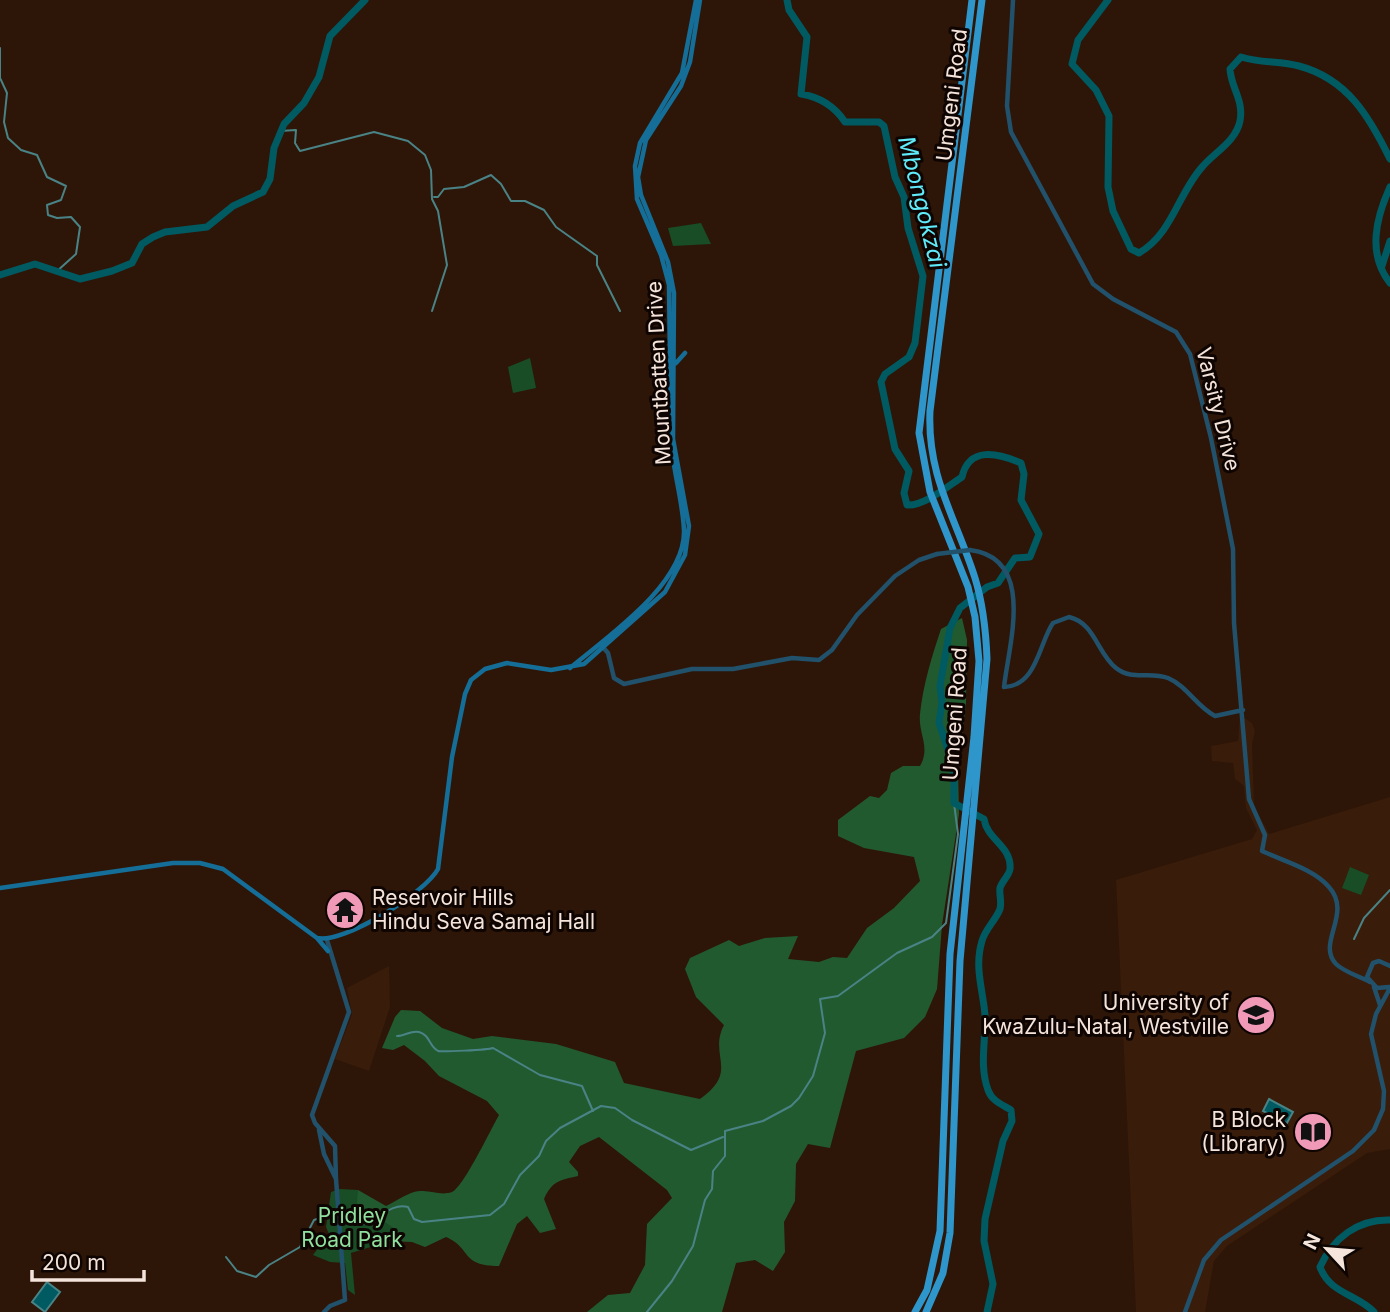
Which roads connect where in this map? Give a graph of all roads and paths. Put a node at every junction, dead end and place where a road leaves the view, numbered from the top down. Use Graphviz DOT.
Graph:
graph roads {
  1 [pos="698,0"];
  2 [pos="970,0"];
  3 [pos="982,0"];
  4 [pos="1013,0"];
  5 [pos="685,353"];
  6 [pos="676,363"];
  7 [pos="679,564"];
  8 [pos="602,646"];
  9 [pos="1243,710"];
  10 [pos="0,888"];
  11 [pos="317,939"];
  12 [pos="327,940"];
  13 [pos="328,951"];
  14 [pos="1390,966"];
  15 [pos="1369,968"];
  16 [pos="1353,972"];
  17 [pos="1370,982"];
  18 [pos="1374,987"];
  19 [pos="1390,987"];
  20 [pos="1380,1006"];
  21 [pos="319,1129"];
  22 [pos="336,1179"];
  23 [pos="324,1312"];
  24 [pos="915,1312"];
  25 [pos="926,1312"];
  26 [pos="1185,1312"];
  1 -- 6 [label="main road, Mountbatten Drive"];
  1 -- 7 [label="main road, Mountbatten Drive"];
  2 -- 24 [label="highway, Umgeni Road"];
  3 -- 25 [label="highway, Umgeni Road"];
  4 -- 9 [label="street, Varsity Drive"];
  5 -- 6 [label="main road"];
  6 -- 7 [label="main road, Mountbatten Drive"];
  7 -- 8 [label="main road, Mountbatten Drive"];
  8 -- 9 [label="street, bridge"];
  8 -- 12 [label="main road, Mountbatten Drive"];
  9 -- 16 [label="street, Varsity Drive"];
  10 -- 11 [label="main road"];
  11 -- 12 [label="main road, Mountbatten Drive"];
  11 -- 13 [label="main road"];
  12 -- 13 [label="street"];
  13 -- 21 [label="street"];
  14 -- 15 [label="street"];
  15 -- 16 [label="street"];
  15 -- 17 [label="street"];
  16 -- 17 [label="street"];
  17 -- 18 [label="street"];
  18 -- 19 [label="street"];
  18 -- 20 [label="street"];
  19 -- 20 [label="street"];
  20 -- 26 [label="street"];
  21 -- 22 [label="street"];
  21 -- 22 [label="street"];
  22 -- 23 [label="street"];
}
